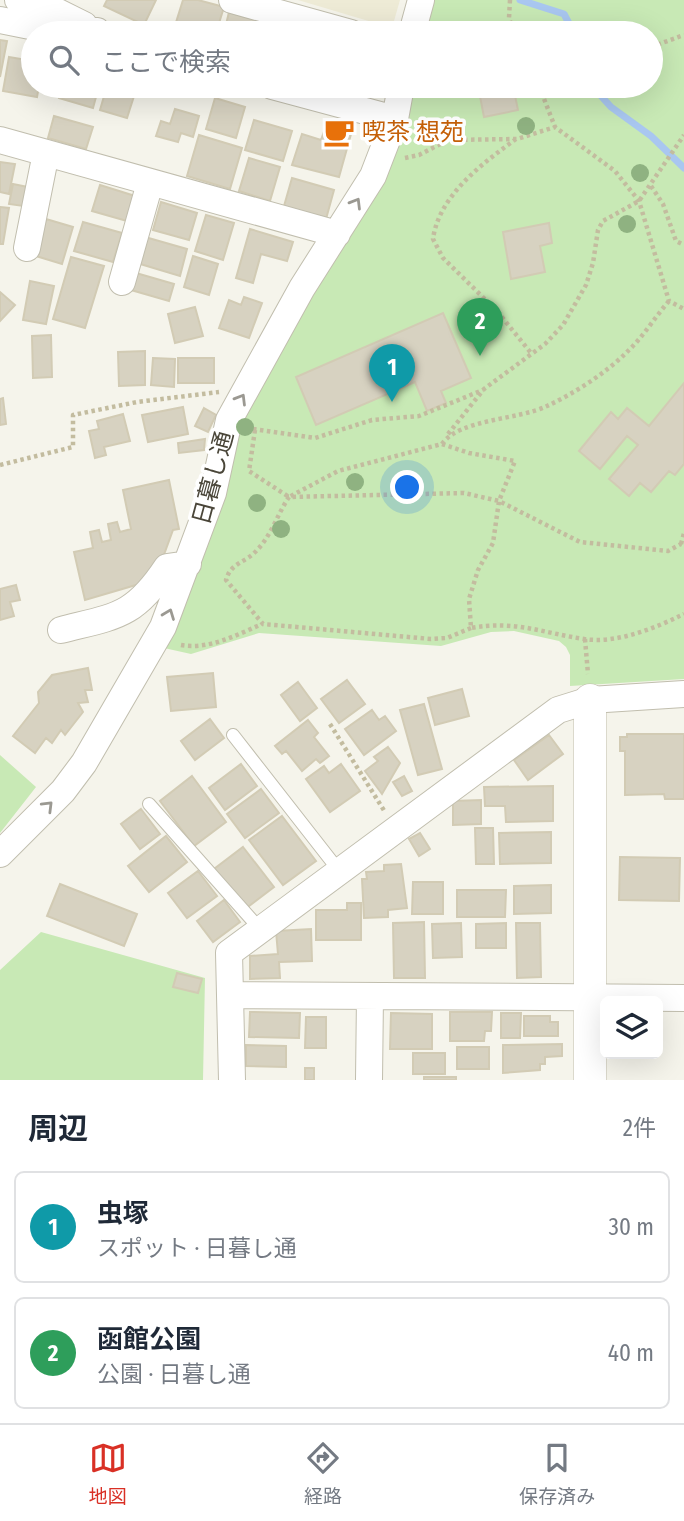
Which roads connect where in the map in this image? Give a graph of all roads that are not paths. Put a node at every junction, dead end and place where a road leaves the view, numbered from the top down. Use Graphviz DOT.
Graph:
graph roads {
  1 [pos="18,0"];
  2 [pos="232,0"];
  3 [pos="421,0"];
  4 [pos="0,20"];
  5 [pos="77,21"];
  6 [pos="308,21"];
  7 [pos="415,21"];
  8 [pos="21,24"];
  9 [pos="317,98"];
  10 [pos="399,98"];
  11 [pos="395,119"];
  12 [pos="0,140"];
  13 [pos="46,153"];
  14 [pos="150,183"];
  15 [pos="337,234"];
  16 [pos="27,248"];
  17 [pos="122,282"];
  18 [pos="187,564"];
  19 [pos="61,630"];
  20 [pos="684,694"];
  21 [pos="590,700"];
  22 [pos="233,735"];
  23 [pos="149,804"];
  24 [pos="0,854"];
  25 [pos="340,872"];
  26 [pos="260,929"];
  27 [pos="232,995"];
  28 [pos="370,996"];
  29 [pos="590,997"];
  30 [pos="684,998"];
  31 [pos="232,1080"];
  32 [pos="369,1080"];
  33 [pos="590,1080"];
  1 -- 5 [label="street"];
  2 -- 6 [label="street"];
  3 -- 7 [label="street"];
  4 -- 8 [label="street"];
  9 -- 11 [label="street"];
  10 -- 11 [label="street, 日暮し通"];
  15 -- 11 [label="street, 日暮し通, one-way"];
  12 -- 13 [label="street"];
  13 -- 14 [label="street"];
  13 -- 16 [label="street"];
  14 -- 15 [label="street"];
  14 -- 17 [label="street"];
  18 -- 15 [label="street, 日暮し通, one-way"];
  18 -- 19 [label="street"];
  24 -- 18 [label="street, 日暮し通, one-way"];
  20 -- 21 [label="street"];
  21 -- 25 [label="street"];
  21 -- 29 [label="street"];
  22 -- 25 [label="lane"];
  23 -- 26 [label="lane"];
  25 -- 26 [label="street"];
  26 -- 27 [label="street"];
  27 -- 28 [label="street"];
  27 -- 31 [label="street"];
  28 -- 29 [label="street"];
  28 -- 32 [label="street"];
  29 -- 30 [label="street"];
  29 -- 33 [label="street"];
}
